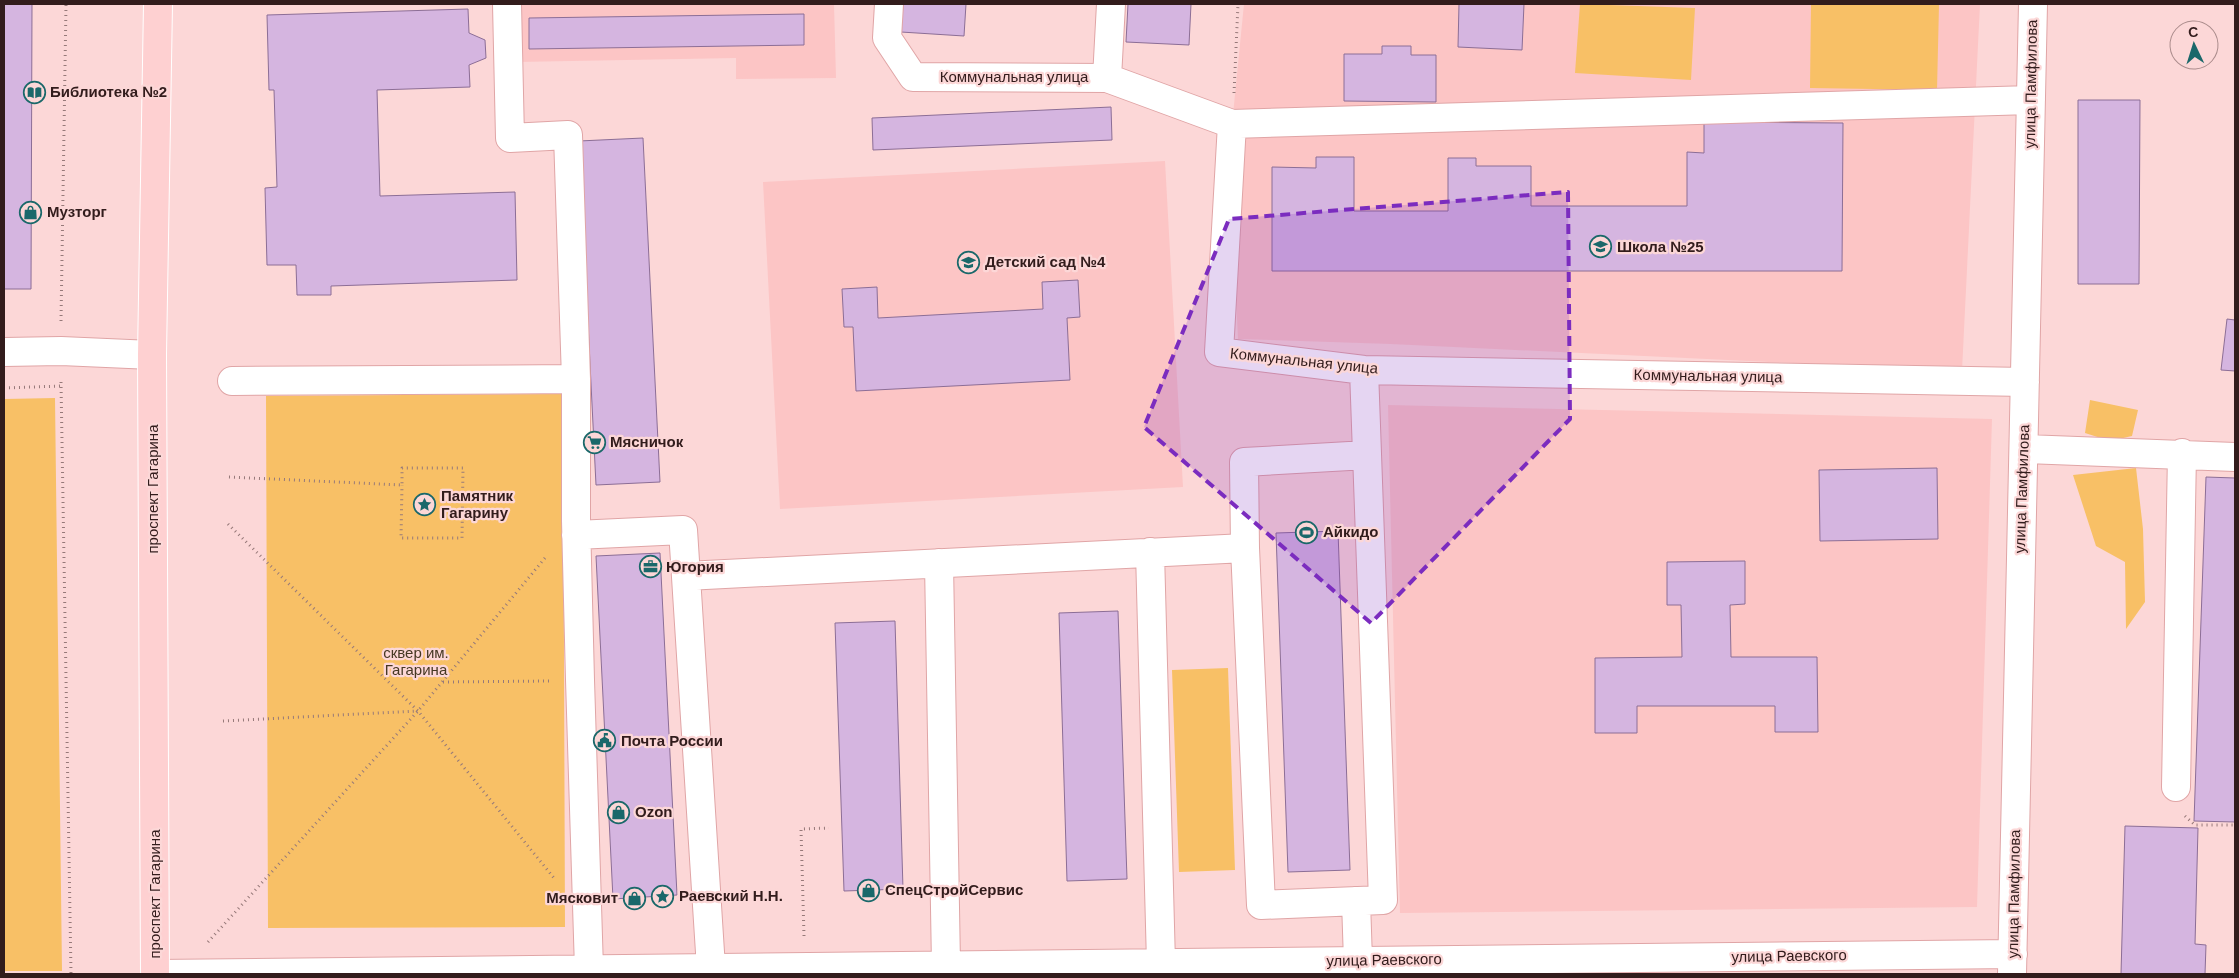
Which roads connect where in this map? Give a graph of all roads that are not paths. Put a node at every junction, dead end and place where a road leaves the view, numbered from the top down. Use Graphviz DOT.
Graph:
graph roads {
  1 [pos="158,4"];
  2 [pos="507,4"];
  3 [pos="889,4"];
  4 [pos="1111,4"];
  5 [pos="2033,4"];
  6 [pos="1107,78"];
  7 [pos="2031,100"];
  8 [pos="1232,124"];
  9 [pos="4,352"];
  10 [pos="152,355"];
  11 [pos="1364,370"];
  12 [pos="576,379"];
  13 [pos="232,381"];
  14 [pos="2025,382"];
  15 [pos="2024,449"];
  16 [pos="2182,454"];
  17 [pos="1367,455"];
  18 [pos="2235,457"];
  19 [pos="576,528"];
  20 [pos="1246,548"];
  21 [pos="1150,552"];
  22 [pos="939,563"];
  23 [pos="686,576"];
  24 [pos="2176,787"];
  25 [pos="1356,901"];
  26 [pos="1358,960"];
  27 [pos="1161,962"];
  28 [pos="2013,964"];
  29 [pos="946,965"];
  30 [pos="711,968"];
  31 [pos="589,969"];
  32 [pos="1052,969"];
  33 [pos="155,974"];
  1 -- 10 [label="main road, проспект Гагарина"];
  2 -- 12 [label="street"];
  3 -- 6 [label="street, Коммунальная улица"];
  4 -- 6 [label="street"];
  5 -- 7 [label="street, улица Памфилова"];
  6 -- 8 [label="street, Коммунальная улица"];
  7 -- 8 [label="street"];
  7 -- 14 [label="street, улица Памфилова"];
  8 -- 11 [label="street, Коммунальная улица"];
  9 -- 10 [label="street"];
  10 -- 33 [label="main road, проспект Гагарина"];
  11 -- 14 [label="street, Коммунальная улица"];
  11 -- 17 [label="street"];
  12 -- 13 [label="street"];
  12 -- 19 [label="street"];
  14 -- 15 [label="street, улица Памфилова"];
  15 -- 16 [label="street"];
  15 -- 28 [label="street, улица Памфилова"];
  16 -- 18 [label="street"];
  16 -- 24 [label="street"];
  17 -- 20 [label="street"];
  17 -- 25 [label="street"];
  19 -- 23 [label="street"];
  19 -- 31 [label="street"];
  20 -- 21 [label="street"];
  20 -- 25 [label="street"];
  21 -- 22 [label="street"];
  21 -- 27 [label="street"];
  22 -- 23 [label="street"];
  22 -- 29 [label="street"];
  23 -- 30 [label="street"];
  25 -- 26 [label="street"];
  26 -- 27 [label="street, улица Раевского"];
  26 -- 28 [label="street, улица Раевского"];
  27 -- 32 [label="street, улица Раевского"];
  29 -- 30 [label="street, улица Раевского"];
  29 -- 32 [label="street, улица Раевского"];
  30 -- 31 [label="street, улица Раевского"];
  31 -- 33 [label="street, улица Раевского"];
}
